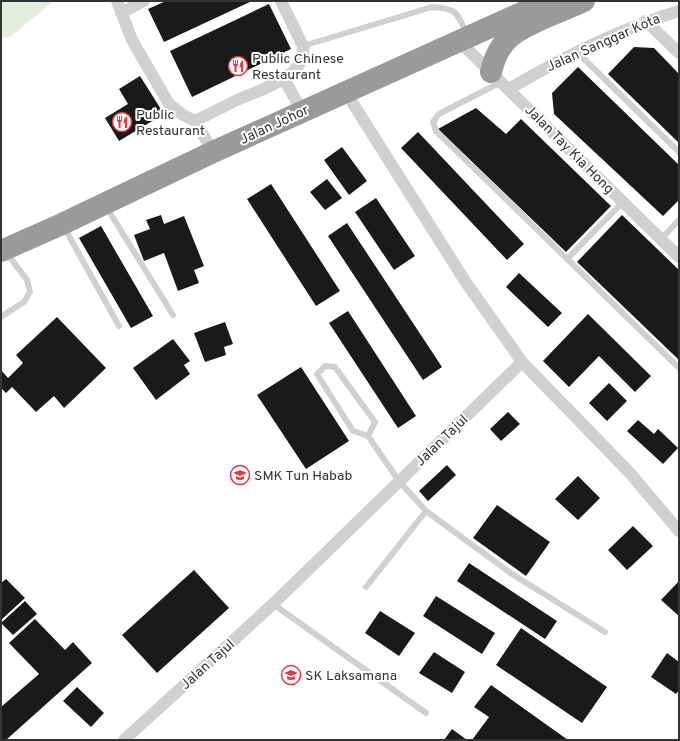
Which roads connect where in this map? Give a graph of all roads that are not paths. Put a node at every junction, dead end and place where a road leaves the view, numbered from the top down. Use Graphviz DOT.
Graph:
graph roads {
  1 [pos="117,1"];
  2 [pos="144,1"];
  3 [pos="281,1"];
  4 [pos="584,1"];
  5 [pos="537,3"];
  6 [pos="679,11"];
  7 [pos="121,14"];
  8 [pos="646,21"];
  9 [pos="464,40"];
  10 [pos="303,46"];
  11 [pos="576,51"];
  12 [pos="679,53"];
  13 [pos="284,79"];
  14 [pos="500,81"];
  15 [pos="345,91"];
  16 [pos="302,111"];
  17 [pos="195,121"];
  18 [pos="212,152"];
  19 [pos="679,152"];
  20 [pos="623,202"];
  21 [pos="104,203"];
  22 [pos="679,220"];
  23 [pos="62,224"];
  24 [pos="661,239"];
  25 [pos="2,250"];
  26 [pos="679,257"];
  27 [pos="567,259"];
  28 [pos="173,315"];
  29 [pos="1,317"];
  30 [pos="119,326"];
  31 [pos="522,362"];
  32 [pos="679,368"];
  33 [pos="368,436"];
  34 [pos="399,481"];
  35 [pos="426,511"];
  36 [pos="679,531"];
  37 [pos="366,587"];
  38 [pos="274,604"];
  39 [pos="605,632"];
  40 [pos="426,713"];
  41 [pos="124,740"];
  1 -- 7 [label="street"];
  2 -- 7 [label="street"];
  3 -- 10 [label="street"];
  4 -- 14 [label="highway"];
  5 -- 9 [label="highway, Jalan Johor"];
  6 -- 8 [label="street, Jalan Sanggar Kota"];
  7 -- 17 [label="street"];
  8 -- 11 [label="street, Jalan Sanggar Kota"];
  8 -- 12 [label="street"];
  9 -- 10 [label="lane"];
  9 -- 14 [label="street, Jalan Tay Kia Hong"];
  9 -- 15 [label="highway, Jalan Johor"];
  10 -- 13 [label="street"];
  11 -- 14 [label="street, Jalan Sanggar Kota"];
  11 -- 19 [label="lane"];
  13 -- 16 [label="street"];
  13 -- 17 [label="street"];
  14 -- 20 [label="street, Jalan Tay Kia Hong"];
  14 -- 27 [label="lane"];
  15 -- 16 [label="highway, Jalan Johor"];
  15 -- 31 [label="street"];
  16 -- 18 [label="highway, Jalan Johor"];
  17 -- 18 [label="street"];
  18 -- 21 [label="highway, Jalan Johor"];
  20 -- 24 [label="street, Jalan Tay Kia Hong"];
  20 -- 27 [label="lane"];
  21 -- 23 [label="highway, Jalan Johor"];
  21 -- 28 [label="lane"];
  22 -- 24 [label="lane"];
  23 -- 25 [label="highway, Jalan Johor"];
  23 -- 30 [label="lane"];
  24 -- 26 [label="street, Jalan Tay Kia Hong"];
  25 -- 29 [label="lane"];
  27 -- 32 [label="lane"];
  31 -- 34 [label="street, Jalan Tajul"];
  31 -- 36 [label="street"];
  33 -- 33 [label="lane"];
  33 -- 34 [label="lane"];
  34 -- 35 [label="lane"];
  34 -- 38 [label="street, Jalan Tajul"];
  35 -- 37 [label="lane"];
  35 -- 39 [label="lane"];
  38 -- 40 [label="lane"];
  38 -- 41 [label="street, Jalan Tajul"];
}
